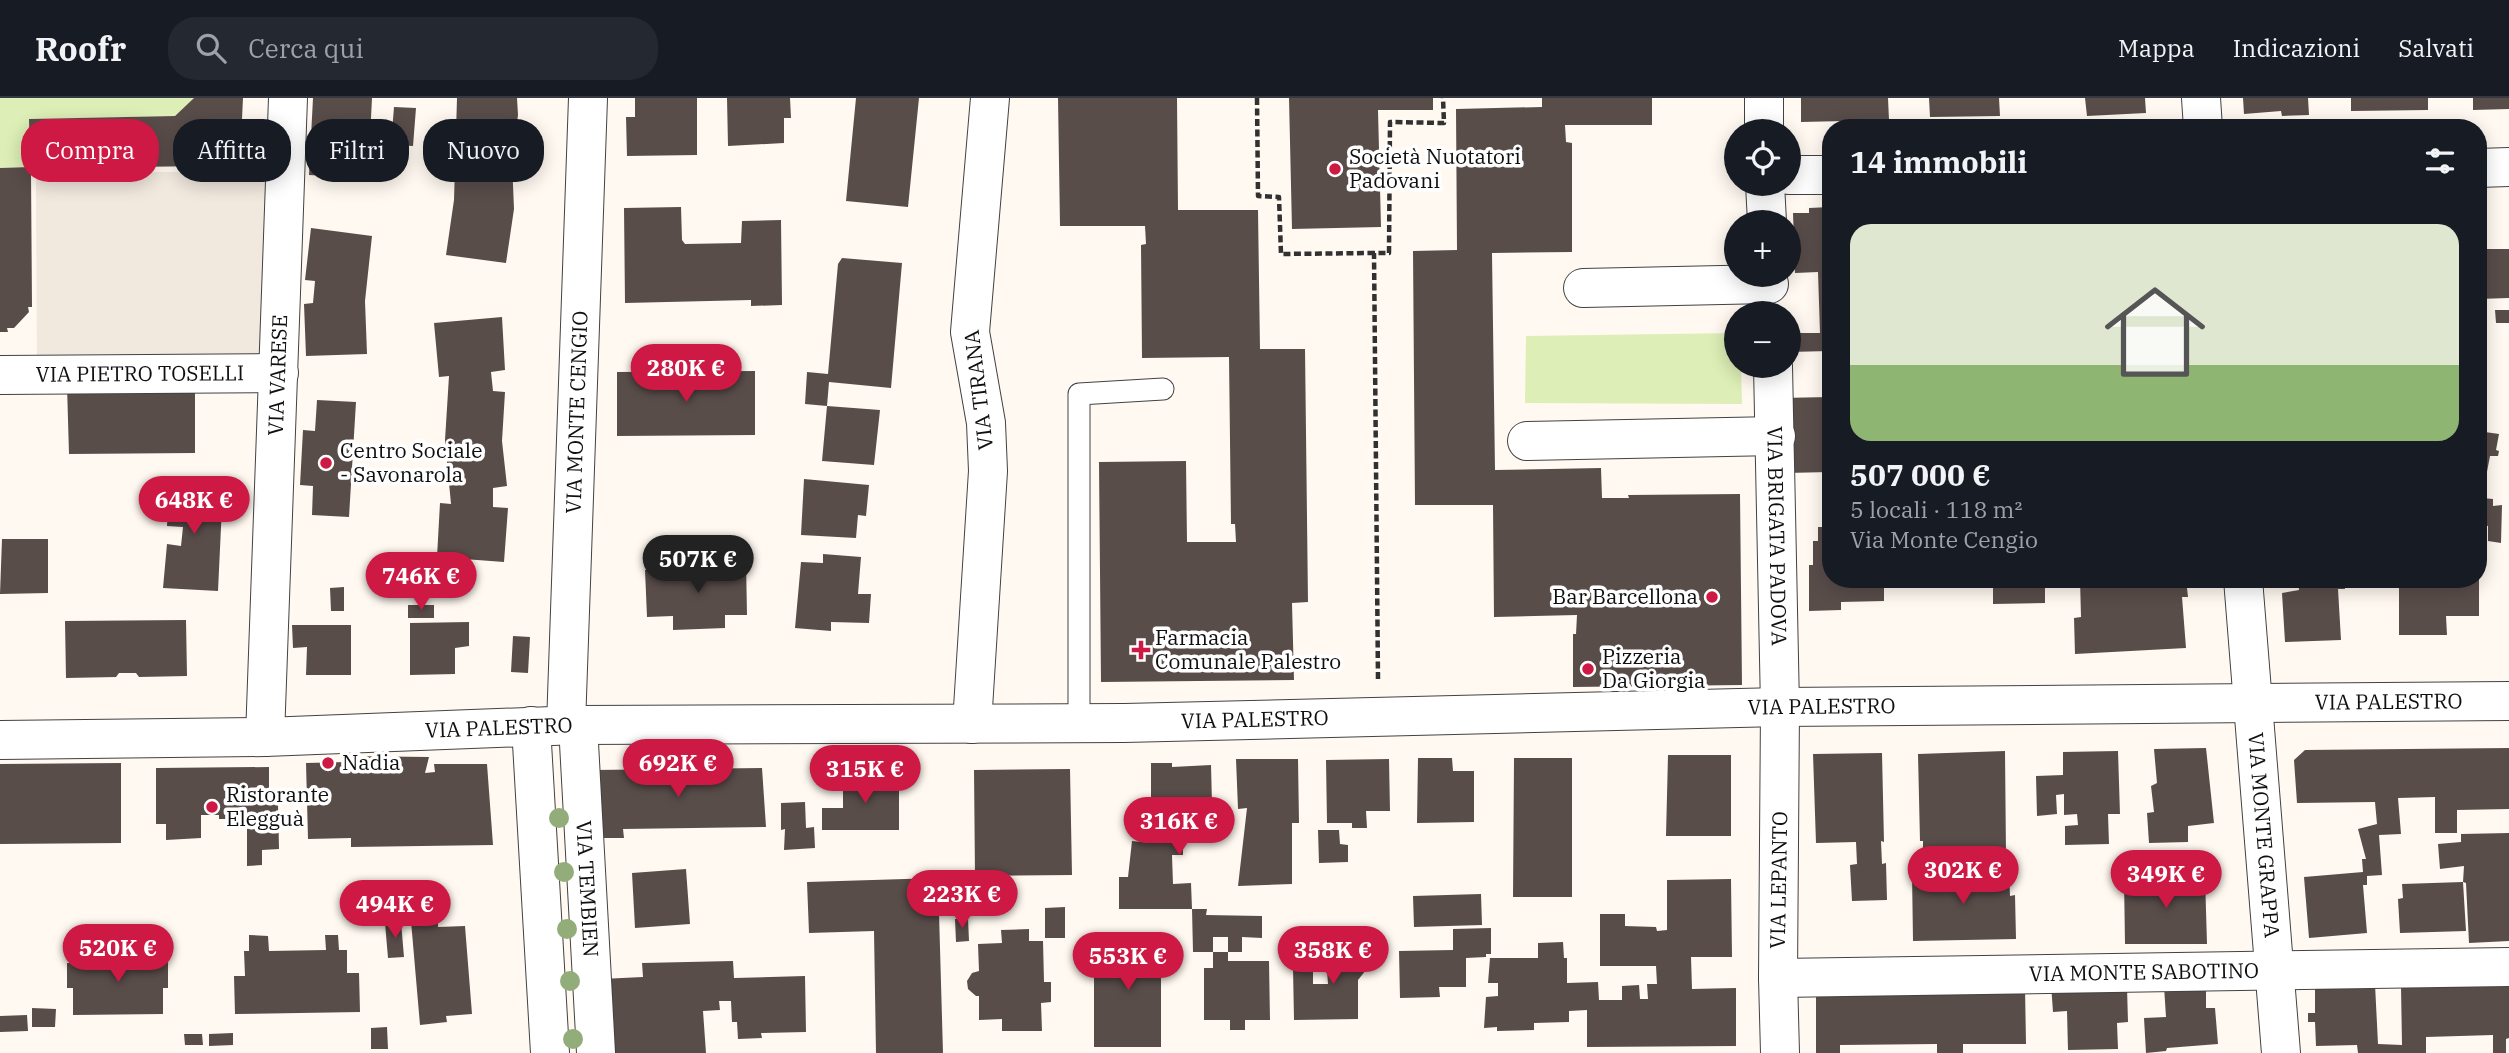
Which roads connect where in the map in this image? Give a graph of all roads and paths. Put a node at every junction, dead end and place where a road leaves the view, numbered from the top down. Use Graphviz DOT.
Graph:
graph roads {
  1 [pos="288,98"];
  2 [pos="588,98"];
  3 [pos="990,98"];
  4 [pos="1256,98"];
  5 [pos="1443,98"];
  6 [pos="1763,98"];
  7 [pos="2201,98"];
  8 [pos="1764,119"];
  9 [pos="2202,119"];
  10 [pos="2487,167"];
  11 [pos="2509,167"];
  12 [pos="1801,175"];
  13 [pos="1822,175"];
  14 [pos="1374,253"];
  15 [pos="1583,288"];
  16 [pos="1769,291"];
  17 [pos="279,373"];
  18 [pos="0,375"];
  19 [pos="1774,378"];
  20 [pos="1163,389"];
  21 [pos="1776,436"];
  22 [pos="1527,440"];
  23 [pos="2244,588"];
  24 [pos="1378,686"];
  25 [pos="2509,701"];
  26 [pos="2254,703"];
  27 [pos="1780,707"];
  28 [pos="1079,723"];
  29 [pos="972,724"];
  30 [pos="558,725"];
  31 [pos="265,737"];
  32 [pos="0,740"];
  33 [pos="2509,967"];
  34 [pos="2276,969"];
  35 [pos="1778,978"];
  36 [pos="551,1053"];
  37 [pos="596,1053"];
  38 [pos="1780,1053"];
  39 [pos="2281,1053"];
  1 -- 17 [label="street, VIA VARESE"];
  2 -- 30 [label="street, VIA MONTE CENGIO"];
  3 -- 29 [label="street, VIA TIRANA"];
  4 -- 14 [label="path"];
  5 -- 14 [label="path"];
  6 -- 8 [label="street"];
  7 -- 9 [label="street"];
  10 -- 11 [label="street"];
  12 -- 13 [label="street"];
  14 -- 24 [label="path"];
  15 -- 16 [label="street"];
  17 -- 18 [label="street, VIA PIETRO TOSELLI"];
  17 -- 31 [label="street, VIA VARESE"];
  19 -- 21 [label="street, VIA BRIGATA PADOVA"];
  20 -- 28 [label="lane"];
  21 -- 22 [label="street"];
  21 -- 27 [label="street, VIA BRIGATA PADOVA"];
  23 -- 26 [label="street, VIA MONTE GRAPPA"];
  25 -- 26 [label="street, VIA PALESTRO"];
  26 -- 27 [label="street, VIA PALESTRO"];
  26 -- 34 [label="street, VIA MONTE GRAPPA"];
  27 -- 28 [label="street, VIA PALESTRO"];
  27 -- 35 [label="street, VIA LEPANTO"];
  28 -- 29 [label="street, VIA PALESTRO"];
  29 -- 30 [label="street, VIA PALESTRO"];
  30 -- 31 [label="street, VIA PALESTRO"];
  30 -- 36 [label="street"];
  30 -- 37 [label="street, VIA TEMBIEN"];
  31 -- 32 [label="street, VIA PALESTRO"];
  33 -- 34 [label="street, VIA MONTE SABOTINO"];
  34 -- 35 [label="street, VIA MONTE SABOTINO"];
  34 -- 39 [label="street, VIA MONTE GRAPPA"];
  35 -- 38 [label="street, VIA LEPANTO"];
}
